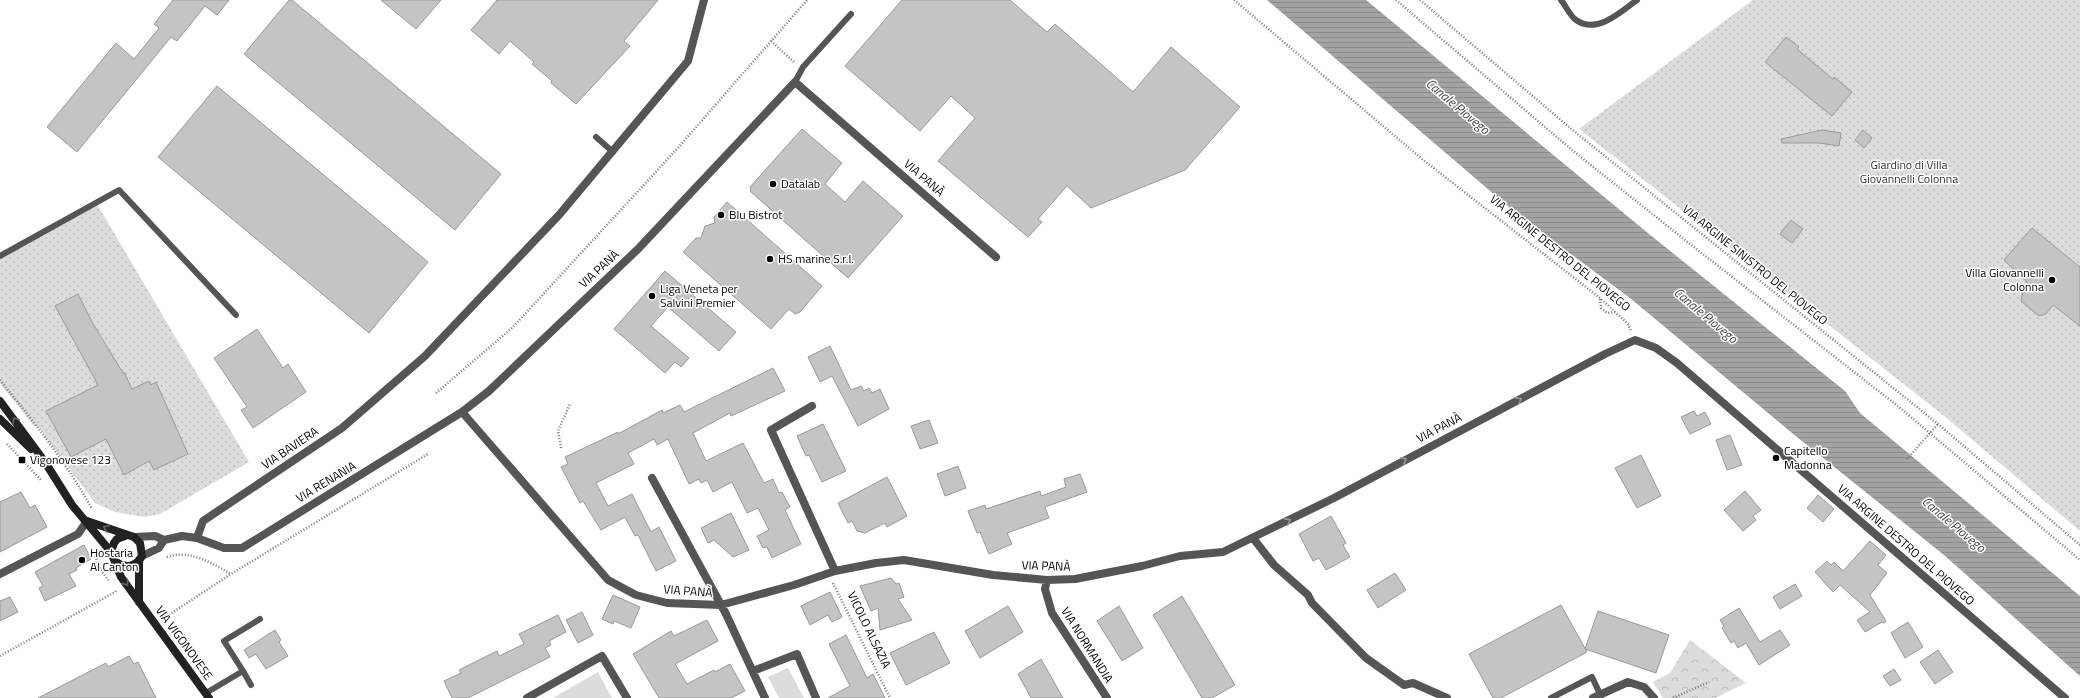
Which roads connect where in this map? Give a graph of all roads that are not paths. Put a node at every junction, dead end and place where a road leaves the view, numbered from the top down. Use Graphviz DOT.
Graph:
graph roads {
  1 [pos="704,0"];
  2 [pos="1561,0"];
  3 [pos="1638,0"];
  4 [pos="850,14"];
  5 [pos="795,82"];
  6 [pos="596,137"];
  7 [pos="613,152"];
  8 [pos="0,256"];
  9 [pos="996,257"];
  10 [pos="236,315"];
  11 [pos="1635,340"];
  12 [pos="0,401"];
  13 [pos="812,406"];
  14 [pos="462,412"];
  15 [pos="0,420"];
  16 [pos="44,462"];
  17 [pos="652,478"];
  18 [pos="86,521"];
  19 [pos="129,536"];
  20 [pos="197,538"];
  21 [pos="1253,538"];
  22 [pos="164,540"];
  23 [pos="111,552"];
  24 [pos="140,558"];
  25 [pos="116,562"];
  26 [pos="831,572"];
  27 [pos="0,574"];
  28 [pos="1047,580"];
  29 [pos="139,602"];
  30 [pos="721,605"];
  31 [pos="260,619"];
  32 [pos="242,671"];
  33 [pos="753,671"];
  34 [pos="251,685"];
  35 [pos="1600,694"];
  36 [pos="208,696"];
  37 [pos="527,698"];
  38 [pos="627,698"];
  39 [pos="765,698"];
  40 [pos="816,698"];
  41 [pos="1107,698"];
  42 [pos="1447,698"];
  43 [pos="1551,698"];
  44 [pos="1592,698"];
  45 [pos="1654,698"];
  46 [pos="2065,698"];
  1 -- 7 [label="street"];
  2 -- 3 [label="lane"];
  4 -- 5 [label="lane"];
  5 -- 9 [label="street, VIA PANÀ"];
  5 -- 14 [label="street, VIA PANÀ"];
  6 -- 7 [label="lane"];
  7 -- 20 [label="street, VIA BAVIERA"];
  8 -- 10 [label="lane"];
  21 -- 11 [label="street, VIA PANÀ, one-way"];
  11 -- 46 [label="street, VIA ARGINE DESTRO DEL PIOVEGO"];
  16 -- 12 [label="main road, VIA VIGONOVESE, one-way"];
  13 -- 26 [label="street"];
  14 -- 20 [label="street, VIA RENANIA"];
  14 -- 30 [label="street, VIA PANÀ"];
  15 -- 16 [label="main road, VIA VIGONOVESE"];
  16 -- 18 [label="main road, VIA VIGONOVESE"];
  17 -- 30 [label="street, VIA PANÀ"];
  19 -- 18 [label="main road, VIA VIGONOVESE, one-way"];
  18 -- 23 [label="main road, VIA VIGONOVESE"];
  18 -- 27 [label="street"];
  19 -- 22 [label="street"];
  19 -- 23 [label="main road"];
  19 -- 24 [label="main road, VIA VIGONOVESE"];
  20 -- 22 [label="street"];
  21 -- 28 [label="street, VIA PANÀ"];
  21 -- 42 [label="street"];
  22 -- 24 [label="street"];
  23 -- 25 [label="main road, VIA VIGONOVESE"];
  24 -- 25 [label="main road"];
  24 -- 29 [label="main road, VIA VIGONOVESE"];
  25 -- 29 [label="main road, VIA VIGONOVESE, one-way"];
  26 -- 28 [label="street, VIA PANÀ"];
  26 -- 30 [label="street, VIA PANÀ"];
  28 -- 41 [label="street, VIA NORMANDIA"];
  29 -- 36 [label="main road, VIA VIGONOVESE"];
  30 -- 33 [label="street"];
  31 -- 32 [label="lane"];
  32 -- 34 [label="lane"];
  32 -- 36 [label="lane"];
  33 -- 39 [label="street"];
  33 -- 40 [label="street"];
  35 -- 43 [label="lane"];
  35 -- 44 [label="street"];
  35 -- 45 [label="street"];
  37 -- 38 [label="street"];
}
